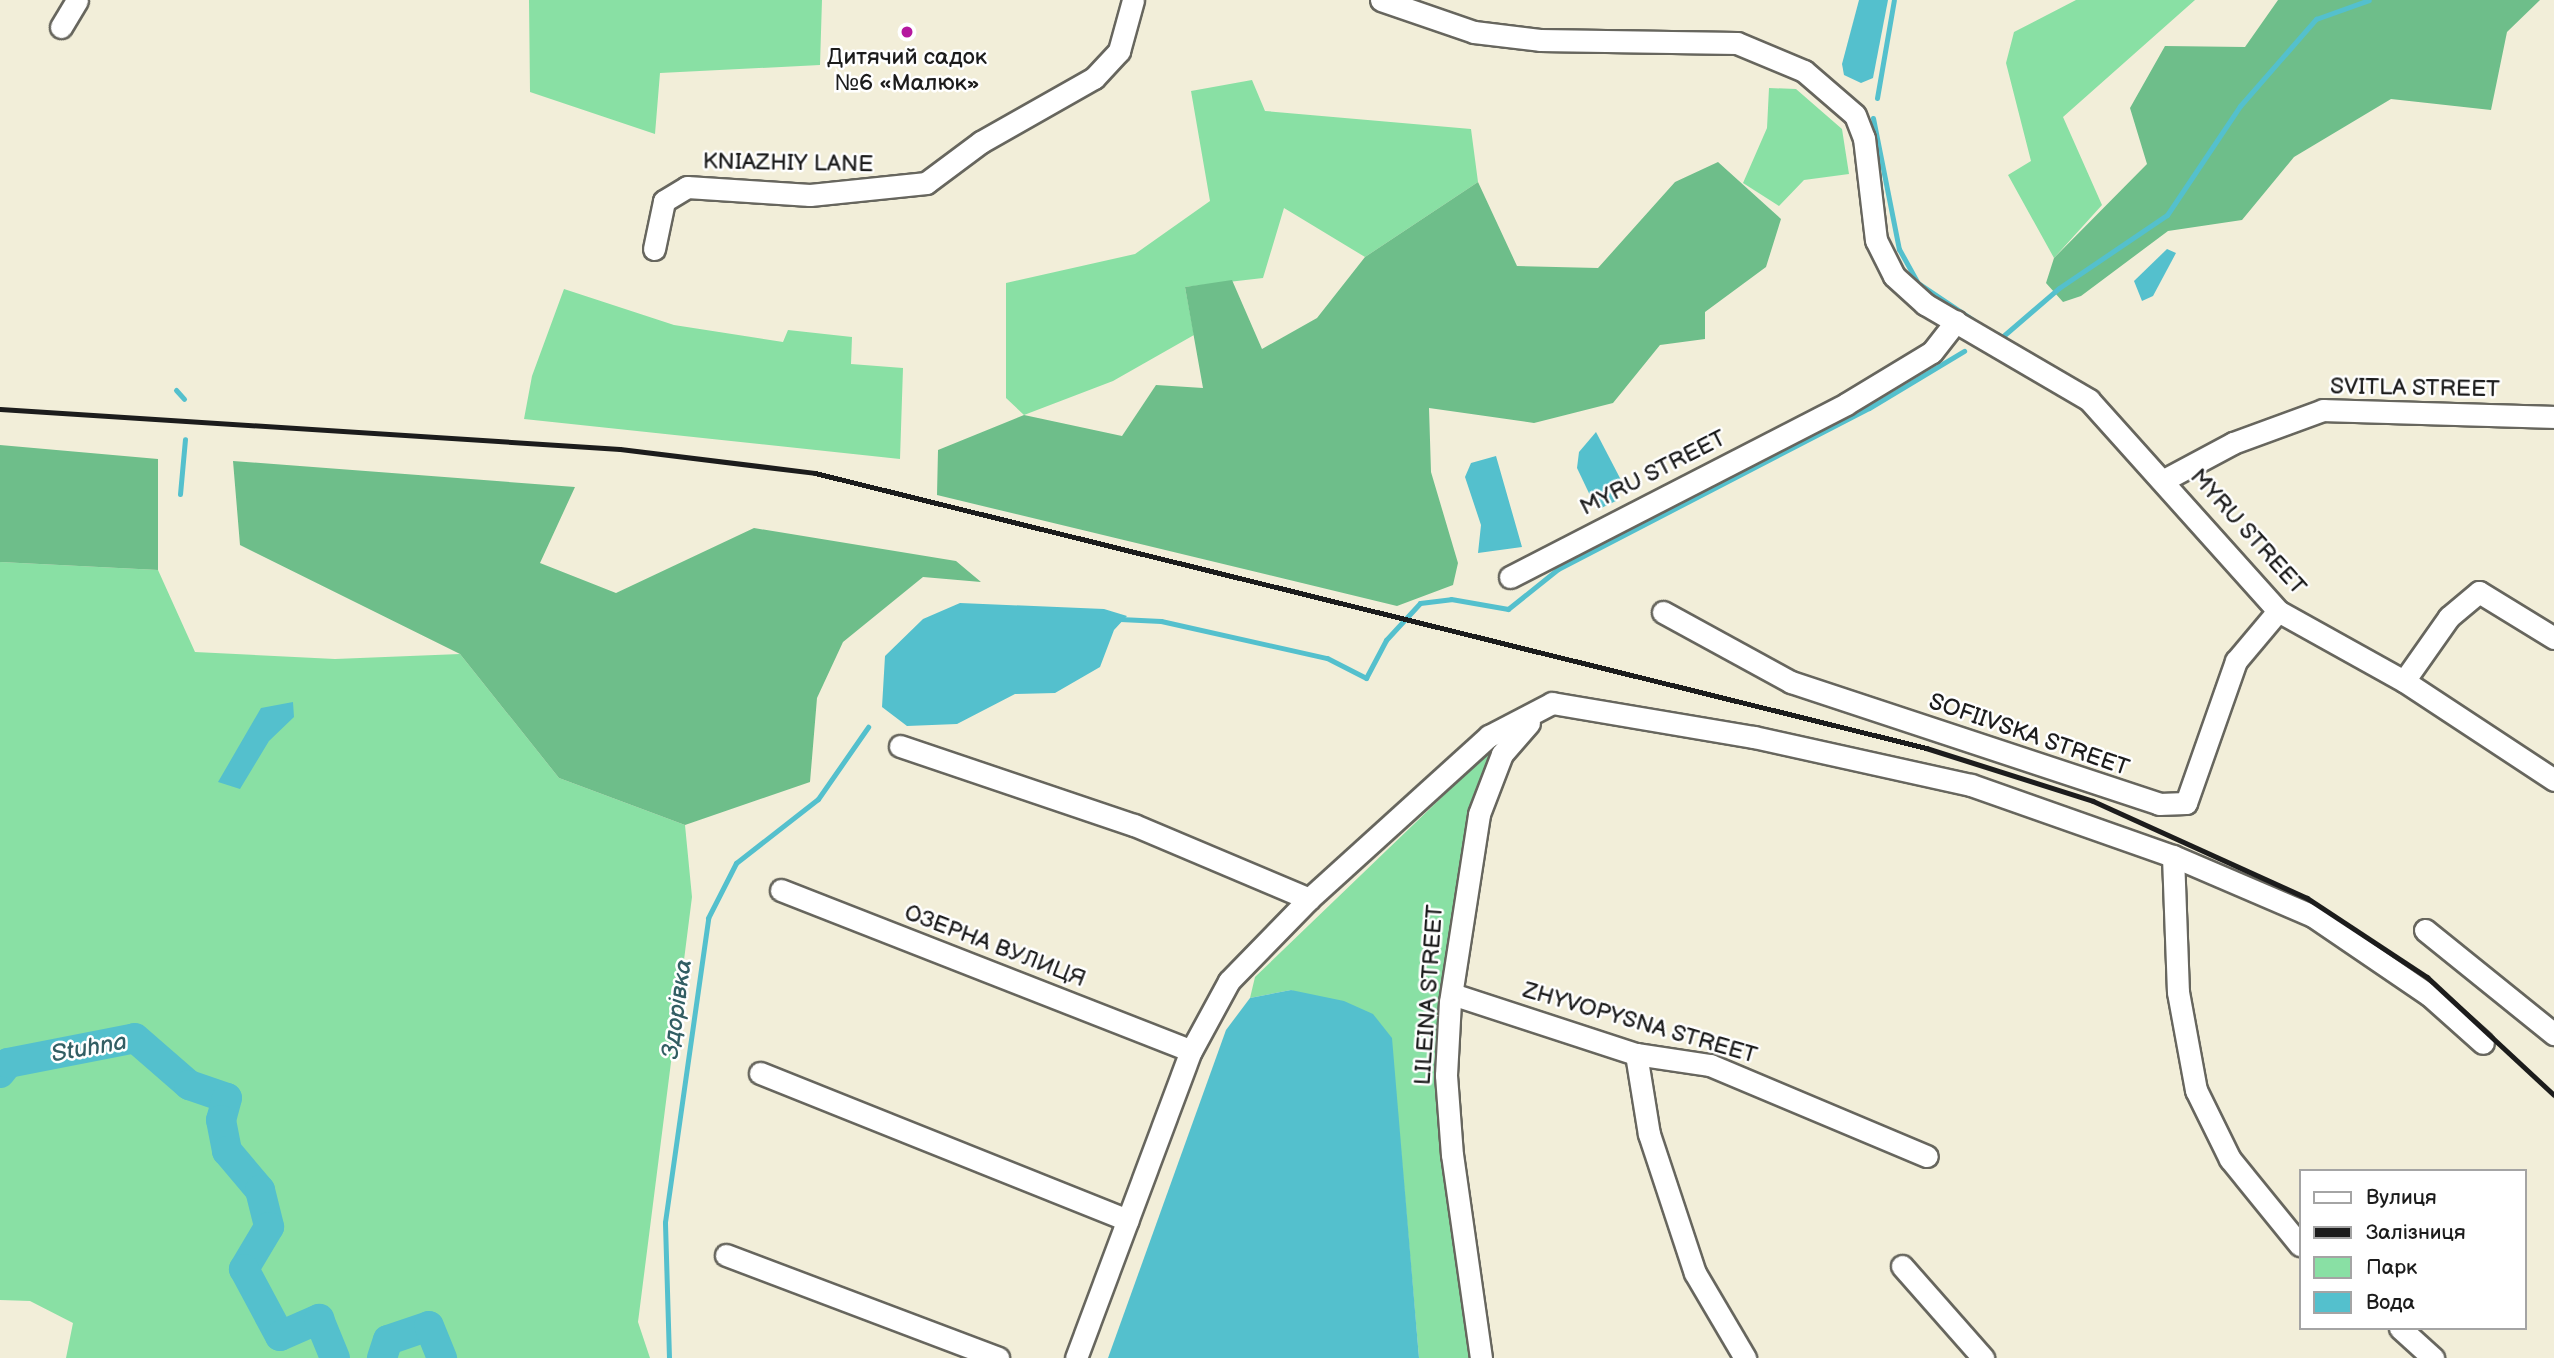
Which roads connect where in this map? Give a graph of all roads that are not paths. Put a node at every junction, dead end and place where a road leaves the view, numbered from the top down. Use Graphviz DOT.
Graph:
graph roads {
  1 [pos="77,0"];
  2 [pos="1133,0"];
  3 [pos="1381,0"];
  4 [pos="61,27"];
  5 [pos="654,249"];
  6 [pos="1925,304"];
  7 [pos="1956,321"];
  8 [pos="1932,352"];
  9 [pos="2554,417"];
  10 [pos="2164,480"];
  11 [pos="1510,577"];
  12 [pos="2278,611"];
  13 [pos="1663,612"];
  14 [pos="2554,638"];
  15 [pos="2403,681"];
  16 [pos="1552,703"];
  17 [pos="900,746"];
  18 [pos="2554,780"];
  19 [pos="2173,856"];
  20 [pos="780,890"];
  21 [pos="1309,899"];
  22 [pos="2425,930"];
  23 [pos="1452,994"];
  24 [pos="2554,1034"];
  25 [pos="2483,1043"];
  26 [pos="1191,1051"];
  27 [pos="1636,1054"];
  28 [pos="760,1073"];
  29 [pos="1927,1156"];
  30 [pos="1128,1220"];
  31 [pos="2298,1243"];
  32 [pos="726,1255"];
  33 [pos="1902,1266"];
  34 [pos="2402,1330"];
  35 [pos="998,1358"];
  36 [pos="1076,1358"];
  37 [pos="1480,1358"];
  38 [pos="1745,1358"];
  39 [pos="1983,1358"];
  40 [pos="2433,1358"];
  1 -- 4 [label="street"];
  2 -- 5 [label="street, KNIAZHIY LANE"];
  3 -- 6 [label="street, MYRU STREET"];
  6 -- 7 [label="street, MYRU STREET"];
  6 -- 8 [label="street"];
  7 -- 8 [label="street, MYRU STREET"];
  7 -- 10 [label="street, MYRU STREET"];
  8 -- 11 [label="street, MYRU STREET"];
  9 -- 10 [label="street, SVITLA STREET"];
  10 -- 12 [label="street, MYRU STREET"];
  12 -- 13 [label="street, SOFIIVSKA STREET"];
  12 -- 15 [label="street, MYRU STREET"];
  14 -- 15 [label="street"];
  15 -- 18 [label="street, MYRU STREET"];
  16 -- 19 [label="street"];
  16 -- 21 [label="street"];
  16 -- 23 [label="street, LILEINA STREET"];
  17 -- 21 [label="street"];
  19 -- 25 [label="street"];
  19 -- 31 [label="street"];
  20 -- 26 [label="street, ОЗЕРНА ВУЛИЦЯ"];
  21 -- 26 [label="street"];
  22 -- 24 [label="street"];
  23 -- 27 [label="street, ZHYVOPYSNA STREET"];
  23 -- 37 [label="street, LILEINA STREET"];
  26 -- 30 [label="street"];
  27 -- 29 [label="street, ZHYVOPYSNA STREET"];
  27 -- 38 [label="street"];
  28 -- 30 [label="street"];
  30 -- 36 [label="street"];
  32 -- 35 [label="street"];
  33 -- 39 [label="street"];
  34 -- 40 [label="street"];
}
